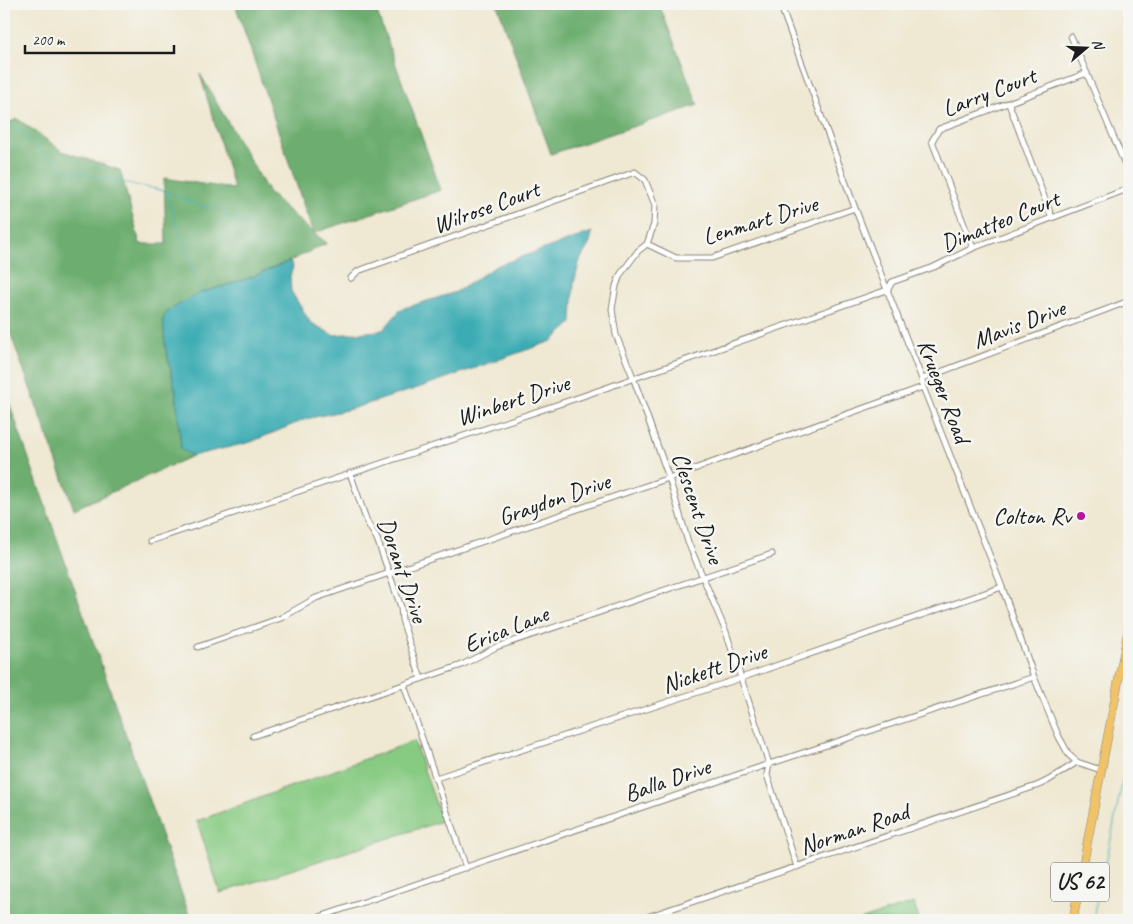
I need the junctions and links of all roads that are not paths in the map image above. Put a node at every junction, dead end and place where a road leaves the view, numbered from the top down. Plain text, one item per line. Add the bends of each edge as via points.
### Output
1 (780, 4) edge
2 (1071, 36) dead end
3 (1087, 73) junction
4 (1009, 104) junction
5 (635, 172) joint
6 (1129, 174) edge
7 (1129, 185) edge
8 (855, 208) junction
9 (1052, 218) junction
10 (647, 244) junction
11 (973, 248) junction
12 (351, 278) dead end
13 (887, 290) junction
14 (1129, 301) edge
15 (633, 377) junction
16 (922, 379) junction
17 (923, 387) junction
18 (350, 473) junction
19 (669, 478) junction
20 (150, 541) dead end
21 (772, 554) dead end
22 (389, 573) junction
23 (703, 577) junction
24 (1002, 588) junction
25 (1129, 626) edge
26 (198, 647) dead end
27 (1034, 676) junction
28 (741, 678) junction
29 (421, 679) junction
30 (404, 685) junction
31 (253, 736) dead end
32 (1076, 762) junction
33 (769, 764) junction
34 (1101, 770) junction
35 (436, 778) junction
36 (796, 867) junction
37 (466, 868) junction
38 (311, 920) edge
39 (638, 920) edge
40 (1073, 920) edge

1 - 8 street, Krueger Road
2 - 3 street
3 - 4 street, Larry Court
3 - 6 street
4 - 9 street
4 - 11 street, Larry Court via 938,129 932,141
5 - 10 street, Clescent Drive via 645,180 655,205 654,224
5 - 12 street, Wilrose Court via 358,272
7 - 9 street, Dimatteo Court via 1125,190
8 - 10 street, Lenmart Drive via 712,258 676,258
8 - 13 street, Krueger Road
9 - 11 street, Dimatteo Court
10 - 15 street, Clescent Drive via 620,275 612,309 616,335
11 - 13 street, Dimatteo Court via 892,282
13 - 15 street, Winbert Drive
13 - 16 street, Krueger Road
14 - 16 street, Mavis Drive
15 - 18 street, Winbert Drive
15 - 19 street, Clescent Drive
16 - 17 street, Krueger Road
17 - 19 street, Graydon Drive
17 - 24 street, Krueger Road
18 - 20 street, Winbert Drive
18 - 22 street, Dorant Drive
19 - 22 street, Graydon Drive
19 - 23 street, Clescent Drive via 688,542
21 - 23 street, Erica Lane
22 - 26 street, Graydon Drive via 316,598 281,618
22 - 29 street, Dorant Drive
23 - 28 street, Clescent Drive
23 - 29 street, Erica Lane via 496,647 462,666
24 - 27 street, Krueger Road
24 - 28 street, Nickett Drive
25 - 34 main road, US 62
27 - 32 street, Krueger Road via 1058,734
27 - 33 street, Balla Drive
28 - 33 street, Clescent Drive
28 - 35 street, Nickett Drive
29 - 30 street, Erica Lane
30 - 31 street, Erica Lane
30 - 35 street
32 - 34 street
32 - 36 street, Norman Road via 1039,785
33 - 36 street, Clescent Drive via 767,775
33 - 37 street, Balla Drive
34 - 40 main road, US 62
35 - 37 street
36 - 39 street, Norman Road
37 - 38 street, Balla Drive

